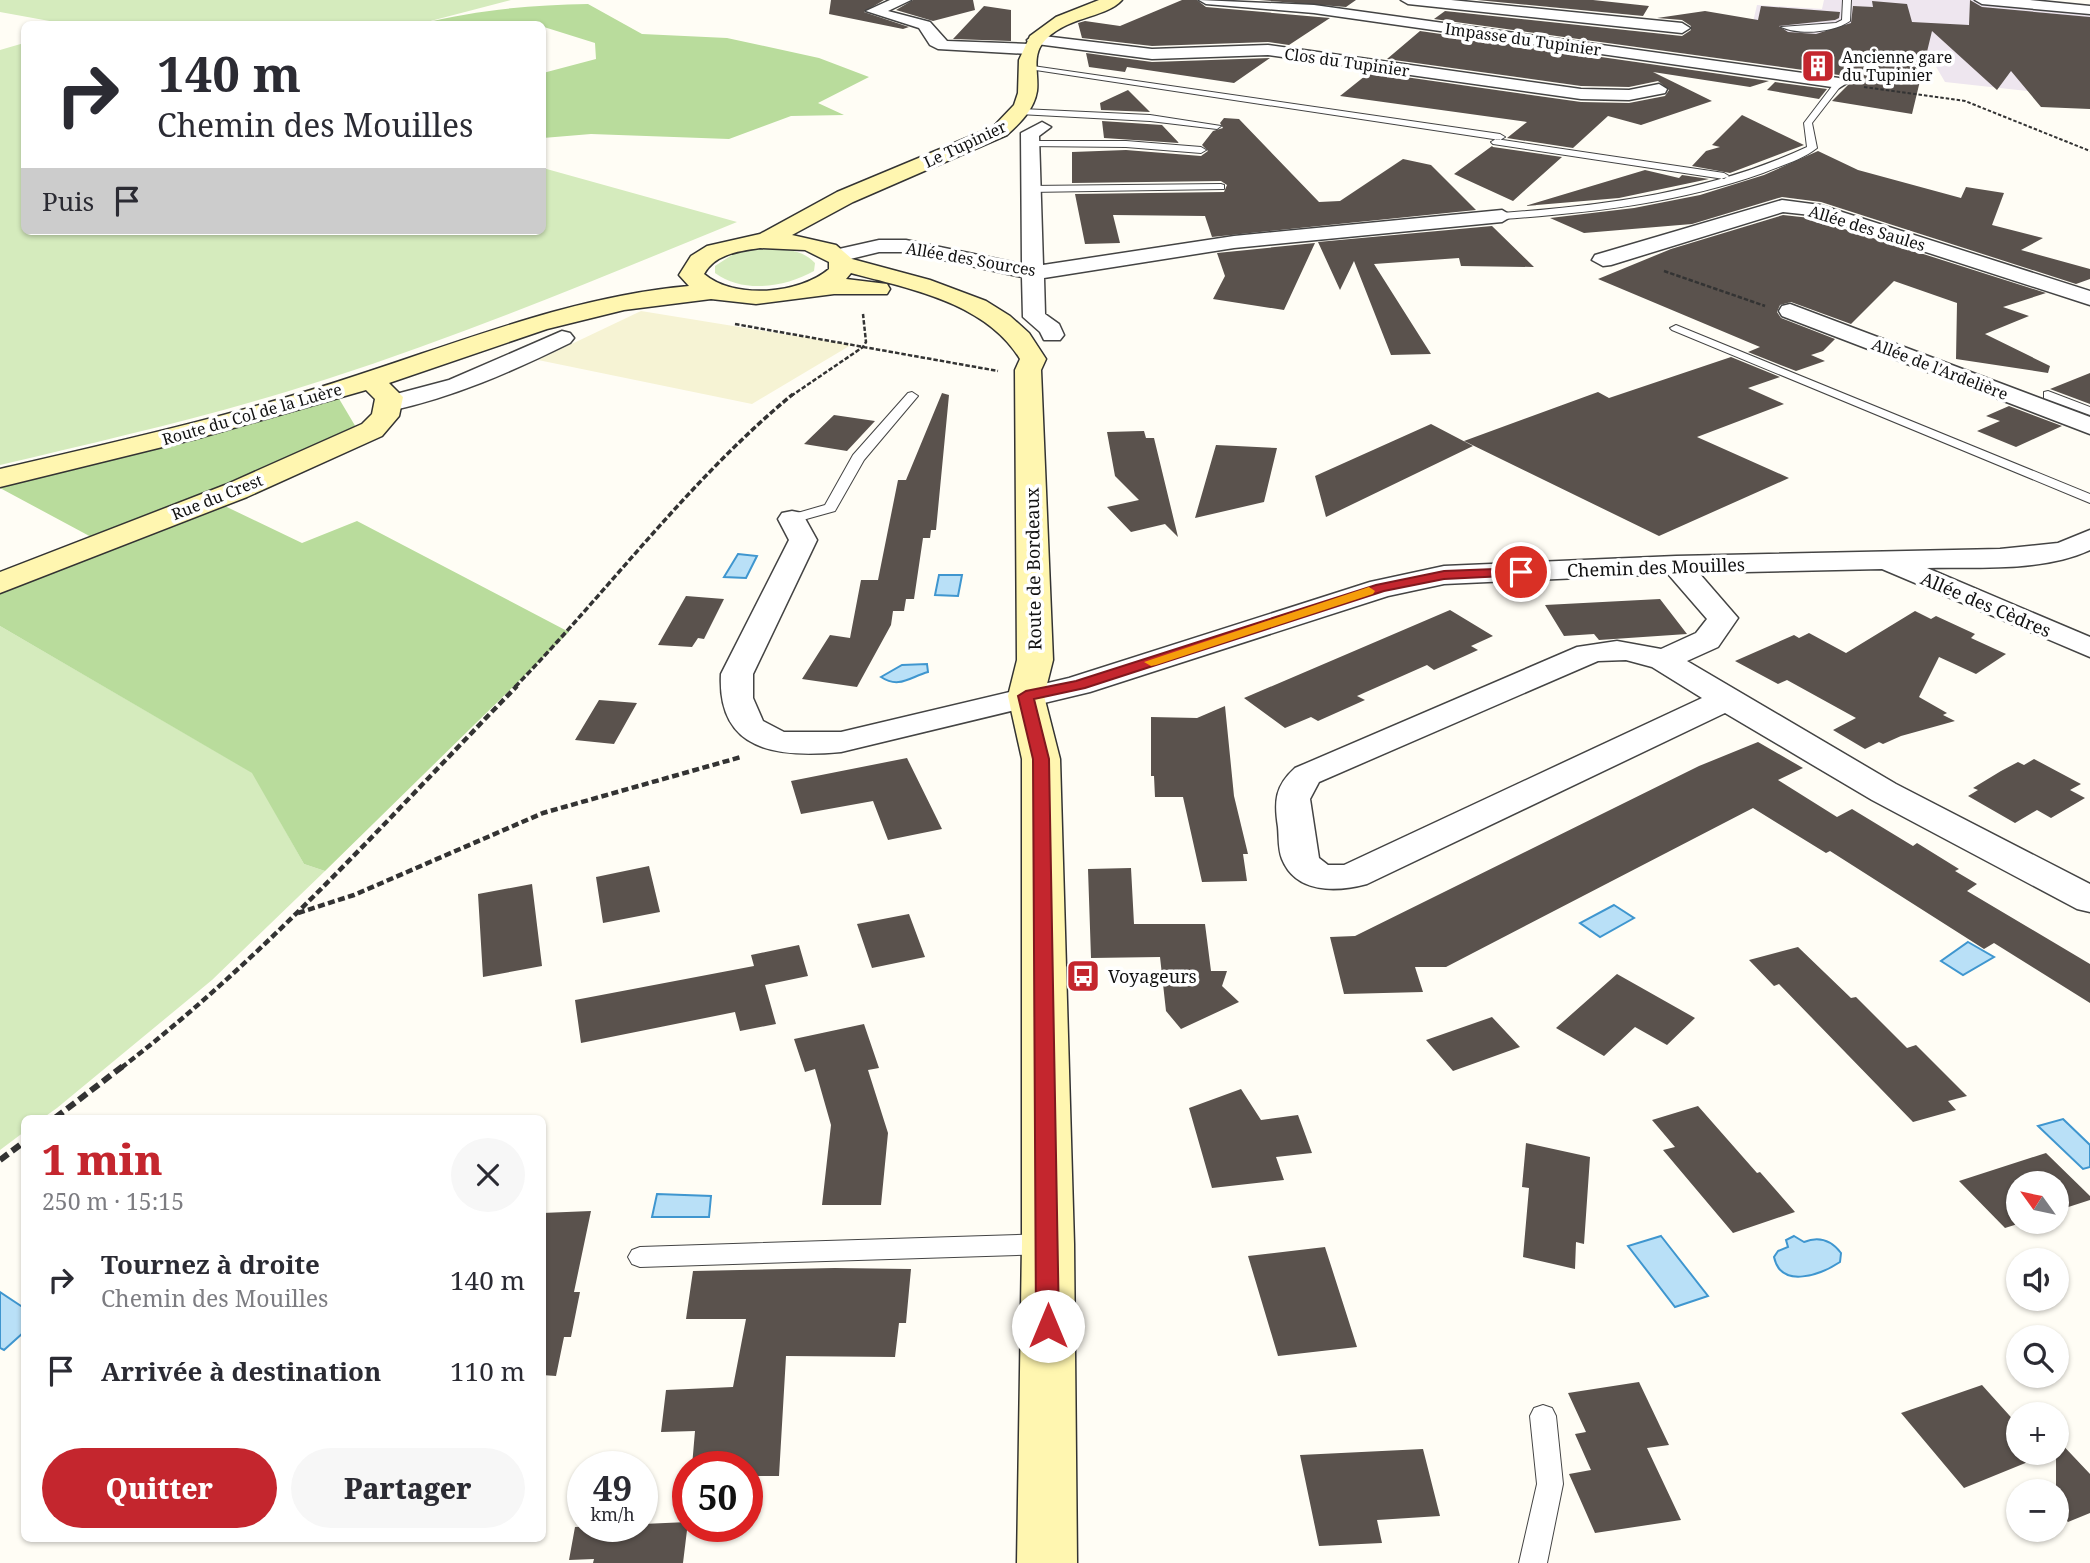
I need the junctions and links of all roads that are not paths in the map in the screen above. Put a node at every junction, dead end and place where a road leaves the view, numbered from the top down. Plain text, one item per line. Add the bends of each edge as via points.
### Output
1 (904, 0) edge
2 (1108, 0) edge
3 (1206, 0) edge
4 (1408, 0) edge
5 (1847, 0) edge
6 (1982, 0) edge
7 (2020, 2) edge
8 (1496, 9) junction
9 (2090, 10) edge
10 (1785, 27) dead end
11 (1682, 28) dead end
12 (1463, 31) junction
13 (1031, 55) junction
14 (1839, 83) joint
15 (1659, 89) dead end
16 (1022, 112) junction
17 (1217, 126) dead end
18 (1042, 127) dead end
19 (1029, 144) junction
20 (1201, 150) dead end
21 (1735, 177) junction
22 (1217, 191) dead end
23 (1030, 194) junction
24 (845, 197) junction
25 (1502, 216) joint
26 (764, 241) junction
27 (813, 244) junction
28 (1611, 258) road end
29 (840, 260) junction
30 (693, 265) junction
31 (1031, 272) junction
32 (814, 288) junction
33 (715, 292) junction
34 (2090, 298) edge
35 (1790, 311) road end
36 (1676, 328) dead end
37 (499, 335) junction
38 (562, 338) dead end
39 (1040, 352) junction
40 (370, 380) junction
41 (912, 396) dead end
42 (2048, 396) dead end
43 (390, 403) junction
44 (2090, 411) edge
45 (2090, 426) edge
46 (0, 478) edge
47 (2090, 499) edge
48 (792, 519) joint
49 (2090, 539) edge
50 (1882, 560) junction
51 (1676, 565) junction
52 (0, 583) edge
53 (2090, 648) edge
54 (1663, 660) junction
55 (1026, 696) junction
56 (1727, 699) junction
57 (2090, 900) edge
58 (1048, 1244) junction
59 (640, 1256) dead end
60 (1543, 1416) dead end
61 (1047, 1563) edge
62 (1533, 1563) edge

1 - 13 street via 873,11 925,25 944,46
2 - 13 main road via 1048,29
3 - 12 street, Impasse du Tupinier via 1314,9
4 - 8 street
5 - 10 lane via 1846,21 1840,25
6 - 7 street
7 - 9 street
8 - 11 street
8 - 12 street
12 - 14 street, Impasse du Tupinier
13 - 15 street, Clos du Tupinier via 1268,50 1581,94 1629,95
13 - 16 main road, Le Tupinier via 1027,103
13 - 21 lane via 1076,72
14 - 21 lane via 1808,123 1812,148
16 - 17 lane
16 - 24 main road, Le Tupinier via 1000,131
18 - 19 street, Le Tupinier via 1030,133
19 - 20 lane
19 - 23 street, Le Tupinier
21 - 25 lane via 1635,200
22 - 23 lane
23 - 31 street, Le Tupinier
24 - 26 main road, Le Tupinier
24 - 27 main road via 819,227
25 - 31 street, Allée des Sources via 1234,242 1063,271
26 - 27 main road
26 - 30 main road, Route du Col de la Luère via 719,249
27 - 29 main road
28 - 34 street, Allée des Saules via 1782,206 1813,209
29 - 31 street, Allée des Sources via 879,246 906,246
29 - 32 main road via 836,277
29 - 39 main road, Route de Bordeaux via 974,306 1002,322 1027,345 1032,359
30 - 33 main road via 691,275
30 - 37 main road, Route du Col de la Luère via 655,283 556,312
31 - 39 street, Le Tupinier via 1034,317 1051,329
32 - 33 main road, Route du Col de la Luère via 763,297
32 - 39 main road via 863,287 913,295 963,314 1006,342
33 - 37 main road, Route du Col de la Luère via 613,303
35 - 45 street, Allée de l'Ardelière
36 - 47 lane
37 - 40 main road, Route du Col de la Luère
38 - 43 street via 470,382
39 - 55 main road, Route de Bordeaux via 1035,660
40 - 43 main road
40 - 46 main road, Route du Col de la Luère via 189,433
41 - 48 lane via 858,458 830,508
42 - 44 lane
43 - 52 main road, Rue du Crest via 386,418 354,440
48 - 55 street, Chemin des Mouilles via 803,540 737,674 734,698 742,720 761,738 811,746 841,742
49 - 50 street, Chemin des Mouilles via 2064,551
50 - 51 street, Chemin des Mouilles
50 - 53 street, Allée des Cèdres
51 - 54 street via 1723,618 1707,640
51 - 55 street, Chemin des Mouilles via 1444,575 1381,587 1079,685
54 - 56 street
54 - 56 street via 1606,648 1307,775 1295,785 1290,798 1301,861 1316,874 1336,880 1354,875
55 - 58 main road, Route de Bordeaux via 1041,759
56 - 57 street via 1884,792
58 - 59 lane
58 - 61 main road, Route de Bordeaux
60 - 62 lane via 1550,1484

